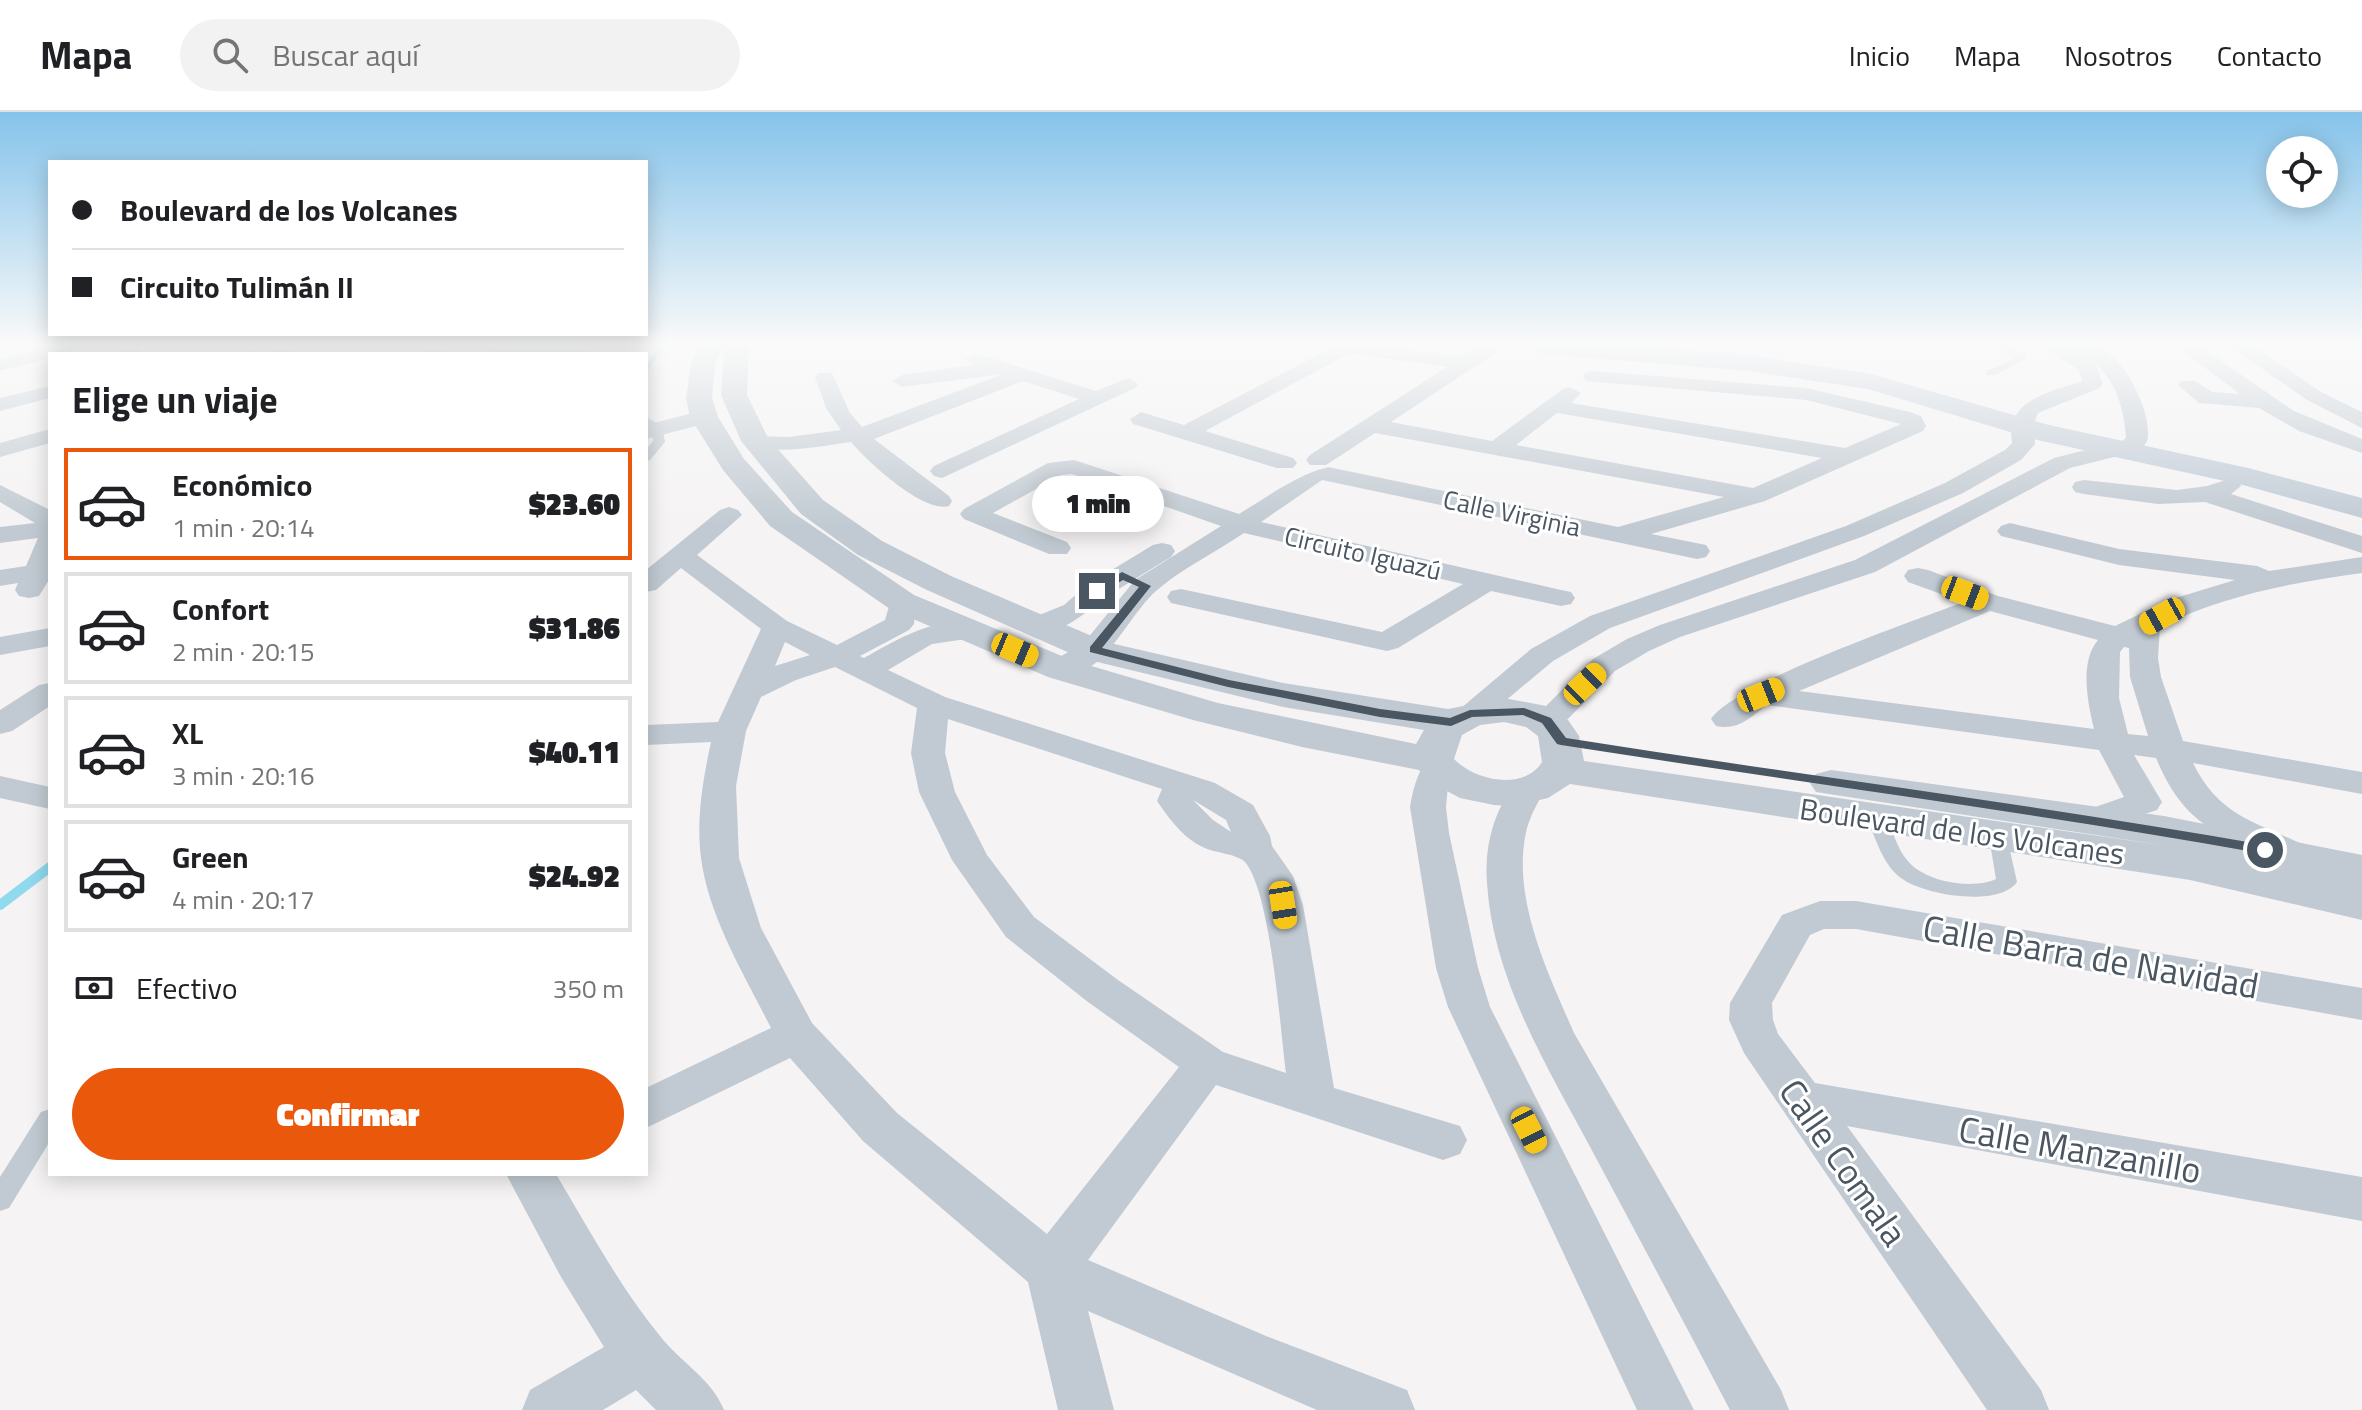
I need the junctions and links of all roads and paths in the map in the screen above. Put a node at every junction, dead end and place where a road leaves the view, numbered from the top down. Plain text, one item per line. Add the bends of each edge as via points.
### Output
1 (1553, 406) edge
2 (739, 407) edge
3 (837, 407) edge
4 (944, 407) edge
5 (1079, 407) edge
6 (1235, 407) edge
7 (1399, 407) edge
8 (1556, 407) edge
9 (1861, 407) edge
10 (1957, 407) edge
11 (2036, 407) edge
12 (2049, 407) edge
13 (2123, 407) edge
14 (2276, 407) edge
15 (2334, 407) edge
16 (702, 408) joint
17 (1141, 419) dead end
18 (2362, 421) edge
19 (649, 424) edge
20 (1370, 425) junction
21 (2020, 426) junction
22 (1187, 432) junction
23 (854, 436) junction
24 (48, 437) edge
25 (2128, 440) junction
26 (2362, 446) edge
27 (1497, 448) junction
28 (0, 450) edge
29 (648, 455) edge
30 (787, 456) junction
31 (1850, 456) junction
32 (1284, 468) junction
33 (942, 471) dead end
34 (1319, 471) junction
35 (2234, 483) dead end
36 (2084, 487) dead end
37 (0, 492) edge
38 (2207, 494) junction
39 (2362, 495) edge
40 (1756, 496) junction
41 (940, 501) dead end
42 (2362, 508) edge
43 (729, 515) dead end
44 (1227, 520) junction
45 (48, 524) edge
46 (48, 527) edge
47 (2010, 531) dead end
48 (0, 535) edge
49 (1618, 535) junction
50 (2362, 545) edge
51 (1058, 548) dead end
52 (48, 550) edge
53 (1697, 551) dead end
54 (679, 554) junction
55 (2362, 565) edge
56 (2184, 567) junction
57 (1918, 576) dead end
58 (2283, 576) junction
59 (0, 578) edge
60 (42, 580) edge
61 (1134, 581) junction
62 (1488, 581) junction
63 (648, 582) edge
64 (2223, 591) junction
65 (0, 594) edge
66 (1181, 597) dead end
67 (1561, 598) dead end
68 (1988, 602) junction
69 (1052, 620) junction
70 (909, 621) junction
71 (777, 627) junction
72 (2136, 635) junction
73 (48, 637) edge
74 (1103, 640) junction
75 (0, 646) edge
76 (838, 656) junction
77 (867, 669) junction
78 (1061, 669) junction
79 (48, 693) edge
80 (1761, 695) junction
81 (1218, 698) junction
82 (934, 704) junction
83 (739, 711) junction
84 (1461, 718) junction
85 (1313, 719) junction
86 (1727, 719) dead end
87 (0, 724) edge
88 (648, 734) edge
89 (2113, 742) junction
90 (2170, 749) junction
91 (1549, 755) junction
92 (1436, 764) junction
93 (2362, 783) edge
94 (0, 787) edge
95 (1802, 794) junction
96 (48, 798) edge
97 (2144, 802) junction
98 (2205, 811) junction
99 (2097, 819) junction
100 (2293, 855) junction
101 (2362, 871) edge
102 (2362, 903) edge
103 (1820, 915) joint
104 (2362, 1004) edge
105 (796, 1035) junction
106 (1207, 1064) junction
107 (1798, 1099) junction
108 (1313, 1101) junction
109 (648, 1108) edge
110 (48, 1122) edge
111 (1443, 1140) dead end
112 (531, 1176) edge
113 (2362, 1199) edge
114 (0, 1200) edge
115 (1051, 1269) junction
116 (641, 1356) junction
117 (550, 1410) edge
118 (696, 1410) edge
119 (1086, 1410) edge
120 (1387, 1410) edge
121 (1666, 1410) edge
122 (1761, 1410) edge
123 (2021, 1410) edge

1 - 27 street
2 - 30 street via 755,441
3 - 23 street
4 - 23 street via 890,429
5 - 33 street
6 - 22 street
7 - 20 street
8 - 31 street
9 - 31 street via 1902,417 1915,426
10 - 21 main road
11 - 21 street
12 - 25 main road
13 - 25 street
14 - 26 street via 2313,429
15 - 18 street
16 - 19 street
16 - 70 street via 733,464 781,519
17 - 22 street
19 - 29 lane via 659,442
20 - 27 street
20 - 34 street
21 - 25 main road
21 - 84 street via 2020,450 1954,488 1855,531 1600,622 1542,655
22 - 32 street
23 - 30 street
23 - 41 street via 888,467
24 - 28 street
25 - 39 main road
25 - 42 main road
25 - 91 street via 2062,463 1865,566 1638,645 1604,665
27 - 40 street
30 - 69 street via 812,507 870,548
31 - 40 street
32 - 34 street via 1303,458
32 - 44 street
34 - 44 street
34 - 49 street, Calle Virginia
35 - 38 street
36 - 38 street via 2136,494
37 - 45 street via 38,512
38 - 50 street
40 - 49 street
43 - 54 street
44 - 51 street, Circuito Iguazú via 1065,466 973,514
44 - 61 street
44 - 62 street, Circuito Iguazú
46 - 48 street
47 - 56 street
49 - 53 street, Calle Virginia
52 - 60 street
54 - 63 street
54 - 71 street
55 - 58 street
56 - 58 street
56 - 64 street
57 - 68 street
58 - 64 street
59 - 60 street
60 - 65 street
61 - 69 street
61 - 74 street
62 - 66 street, Circuito Iguazú via 1387,642
62 - 67 street, Circuito Iguazú
64 - 72 street via 2179,606
68 - 72 street
68 - 80 street
69 - 74 street
70 - 76 street
70 - 77 street
70 - 78 street via 970,631
71 - 76 street
71 - 83 street
72 - 89 street via 2105,650 2103,698
72 - 90 street via 2152,707
73 - 75 street
74 - 78 street
74 - 81 street
76 - 77 street
76 - 83 street via 785,673
77 - 82 street
78 - 81 street
79 - 87 street
80 - 86 street
80 - 89 street
81 - 85 street
82 - 106 street via 928,753 937,792 971,860 1020,927
82 - 108 street via 1181,786 1175,801 1207,835 1228,846 1254,848 1274,876 1283,905
83 - 88 street
83 - 105 street via 719,786 720,858 741,928
84 - 85 street
84 - 91 street via 1524,711
84 - 92 street via 1435,742
85 - 92 street
89 - 90 street
89 - 97 street
90 - 93 street
90 - 98 street
91 - 92 street via 1508,793 1477,790 1448,778
91 - 95 street, Boulevard de los Volcanes
91 - 122 street via 1508,831 1504,860 1526,971 1554,1037
92 - 121 street via 1428,807 1431,833 1469,1007
94 - 96 street
95 - 99 street, Boulevard de los Volcanes
95 - 102 street, Boulevard de los Volcanes via 1877,819 2190,865
97 - 98 street
97 - 99 street
98 - 100 street
99 - 100 street, Boulevard de los Volcanes
100 - 101 street, Boulevard de los Volcanes
103 - 104 street, Calle Barra de Navidad via 1856,915
103 - 107 street, Calle Comala via 1796,925 1751,1003 1759,1041
105 - 109 street
105 - 115 street via 880,1127
106 - 108 street
106 - 115 street
107 - 113 street, Calle Manzanillo
107 - 123 street, Calle Comala
108 - 111 street
110 - 114 lane
112 - 116 street
115 - 119 street
115 - 120 street
116 - 117 street
116 - 118 street

